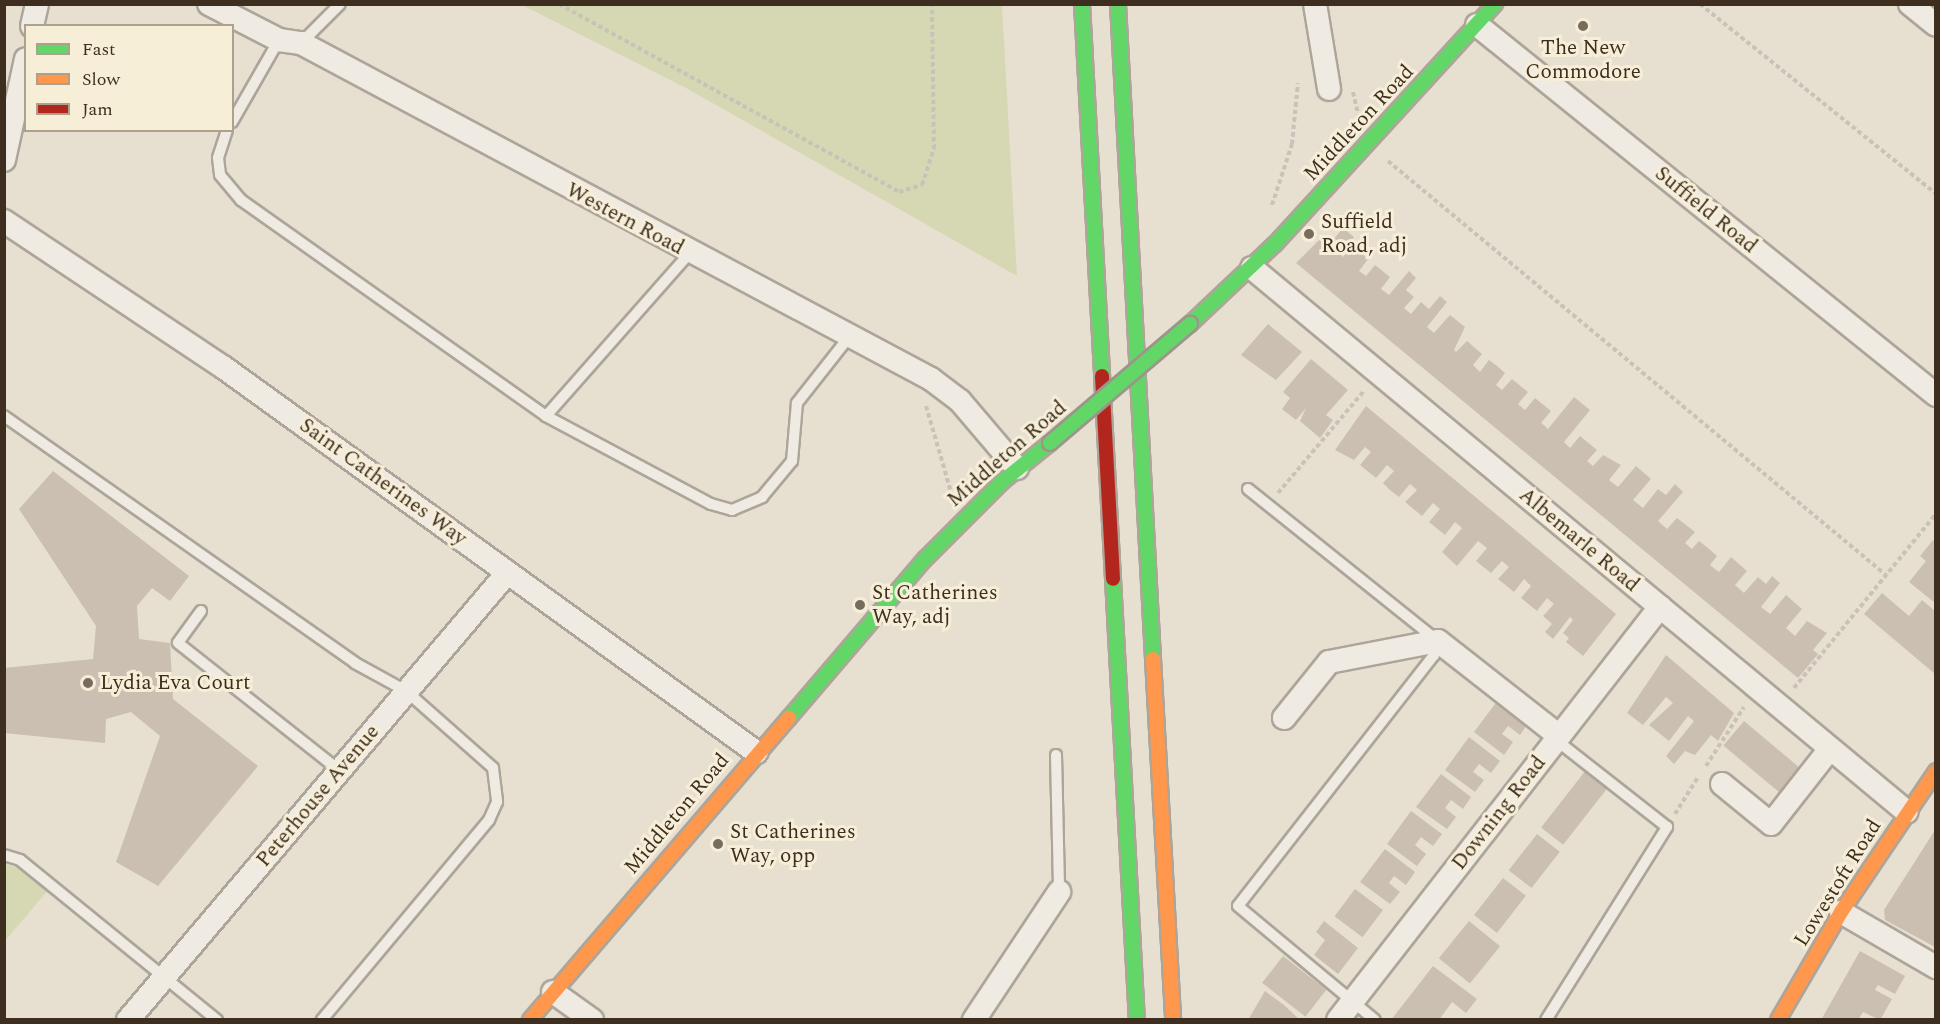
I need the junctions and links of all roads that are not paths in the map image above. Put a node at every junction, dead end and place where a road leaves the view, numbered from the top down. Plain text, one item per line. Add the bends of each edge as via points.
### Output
1 (37, 4) edge
2 (209, 4) edge
3 (340, 4) edge
4 (1083, 4) edge
5 (1118, 4) edge
6 (1315, 4) edge
7 (1495, 4) edge
8 (1910, 4) edge
9 (32, 24) edge
10 (1477, 25) junction
11 (1935, 25) edge
12 (290, 41) junction
13 (24, 67) edge
14 (1329, 89) dead end
15 (234, 119) edge
16 (226, 132) edge
17 (4, 160) edge
18 (4, 221) edge
19 (689, 254) junction
20 (1252, 268) junction
21 (849, 337) junction
22 (1935, 395) edge
23 (4, 416) edge
24 (546, 416) junction
25 (1017, 468) junction
26 (1248, 489) dead end
27 (508, 572) junction
28 (1659, 607) junction
29 (201, 610) dead end
30 (1438, 641) junction
31 (406, 691) junction
32 (1284, 718) dead end
33 (1557, 739) junction
34 (1829, 750) junction
35 (756, 752) junction
36 (1056, 755) dead end
37 (340, 771) junction
38 (1935, 771) edge
39 (1722, 784) dead end
40 (1907, 812) junction
41 (4, 855) edge
42 (1059, 892) joint
43 (1841, 912) junction
44 (1935, 967) edge
45 (164, 978) junction
46 (554, 992) junction
47 (1352, 1001) junction
48 (128, 1020) edge
49 (217, 1020) edge
50 (322, 1020) edge
51 (530, 1020) edge
52 (592, 1020) edge
53 (974, 1020) edge
54 (1137, 1020) edge
55 (1173, 1020) edge
56 (1338, 1020) edge
57 (1375, 1020) edge
58 (1545, 1020) edge
59 (1779, 1020) edge

1 - 9 street
2 - 12 street, Western Road
3 - 12 lane
4 - 54 main road
5 - 55 main road
6 - 14 street
7 - 10 main road, Middleton Road
8 - 11 street
10 - 20 main road, Middleton Road
10 - 22 street, Suffield Road
12 - 15 lane
12 - 19 street, Western Road
13 - 17 street
16 - 24 lane via 218,158 220,175 242,200
18 - 27 street, Saint Catherines Way via 224,368
19 - 21 street, Western Road
19 - 24 lane
20 - 25 main road, Middleton Road, bridge
20 - 28 street, Albemarle Road
21 - 24 lane via 797,403 792,461 762,497 732,510 711,504
21 - 25 street, Western Road via 931,380 960,401
23 - 31 lane via 355,663
25 - 35 main road, Middleton Road via 925,559
26 - 30 lane
27 - 31 street, Peterhouse Avenue
27 - 35 street, Saint Catherines Way
28 - 33 street, Downing Road
28 - 34 street, Albemarle Road
29 - 37 lane via 177,643
30 - 32 street via 1329,662
30 - 33 street
30 - 47 lane via 1434,655 1238,906
31 - 37 street, Peterhouse Avenue
31 - 50 lane via 485,756 497,784 497,802 489,820
33 - 47 street, Downing Road
33 - 58 lane via 1667,827
34 - 39 street via 1771,824
34 - 40 street, Albemarle Road
35 - 46 main road, Middleton Road
36 - 42 lane
37 - 45 street, Peterhouse Avenue
38 - 40 main road, Lowestoft Road
40 - 43 main road, Lowestoft Road
41 - 45 lane via 20,860
42 - 53 street
43 - 44 street
43 - 59 main road, Lowestoft Road
45 - 48 street, Peterhouse Avenue
45 - 49 lane
46 - 51 main road, Middleton Road
46 - 52 street
47 - 56 street, Downing Road
47 - 57 lane

